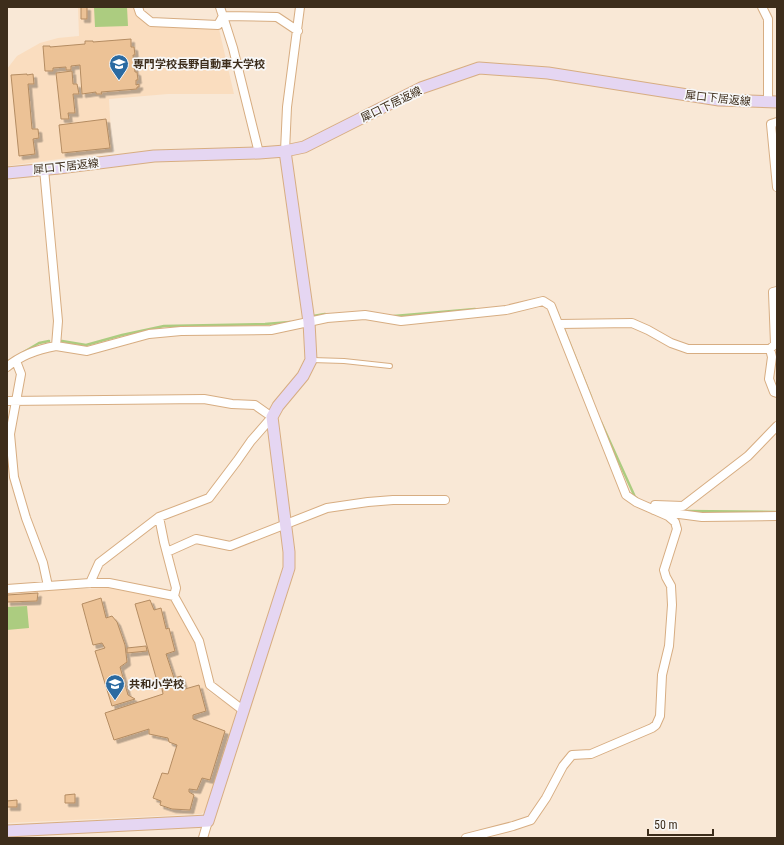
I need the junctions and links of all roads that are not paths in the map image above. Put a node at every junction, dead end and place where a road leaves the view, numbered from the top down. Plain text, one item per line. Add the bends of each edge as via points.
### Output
1 (138, 7) edge
2 (220, 7) edge
3 (300, 7) edge
4 (762, 7) edge
5 (223, 16) junction
6 (298, 31) junction
7 (772, 102) edge
8 (777, 122) edge
9 (285, 151) junction
10 (259, 153) junction
11 (44, 169) junction
12 (7, 173) edge
13 (777, 187) edge
14 (777, 291) edge
15 (309, 322) junction
16 (562, 324) junction
17 (56, 346) junction
18 (770, 349) junction
19 (16, 360) junction
20 (311, 360) junction
21 (390, 366) dead end
22 (7, 367) edge
23 (777, 393) edge
24 (11, 401) edge
25 (272, 417) junction
26 (777, 426) edge
27 (445, 500) dead end
28 (654, 510) junction
29 (777, 516) edge
30 (159, 517) junction
31 (284, 524) junction
32 (167, 552) junction
33 (90, 583) junction
34 (48, 586) junction
35 (7, 589) edge
36 (174, 596) junction
37 (244, 711) junction
38 (208, 821) junction
39 (7, 831) edge
40 (203, 838) edge
41 (466, 838) edge

1 - 5 street via 140,13 151,22 218,25
2 - 5 street
3 - 6 street
4 - 7 street via 768,19
5 - 6 street via 277,17
5 - 10 street
6 - 9 street via 287,107
7 - 9 street, 犀口下居返線 via 719,100 548,73 479,68 421,88 304,147
8 - 13 street via 771,124
9 - 10 street, 犀口下居返線
9 - 15 street
10 - 11 street, 犀口下居返線 via 154,156
11 - 12 street, 犀口下居返線
11 - 17 street via 58,321
14 - 18 street via 774,292 775,344
15 - 16 street via 365,315 401,321 506,310 543,301 551,306
15 - 17 street via 271,330 149,334 87,351
15 - 20 street
16 - 18 street via 632,323 688,349
16 - 28 street via 626,495
17 - 19 street via 44,348
18 - 23 street via 772,357 769,378 774,392
19 - 22 street
19 - 24 street via 21,374
20 - 21 lane
20 - 25 street via 303,376
24 - 25 street via 204,399 255,406
24 - 34 street via 10,434 14,477 43,563
25 - 30 street via 209,498
25 - 31 street
26 - 28 street via 748,456 683,506 655,504
27 - 31 street via 394,500 327,508
28 - 29 street via 702,517
28 - 41 street via 668,516 675,522 677,529 664,570 671,586 672,605 669,646 662,675 659,721 652,728 591,754 572,755 531,820
30 - 32 street
30 - 33 street via 99,563
31 - 32 street via 230,546 196,539
31 - 37 street via 289,568
32 - 36 street via 176,588
33 - 34 street
33 - 36 street via 109,583
34 - 35 street
36 - 37 street via 199,641 210,685
37 - 38 street
38 - 39 street
38 - 40 street

